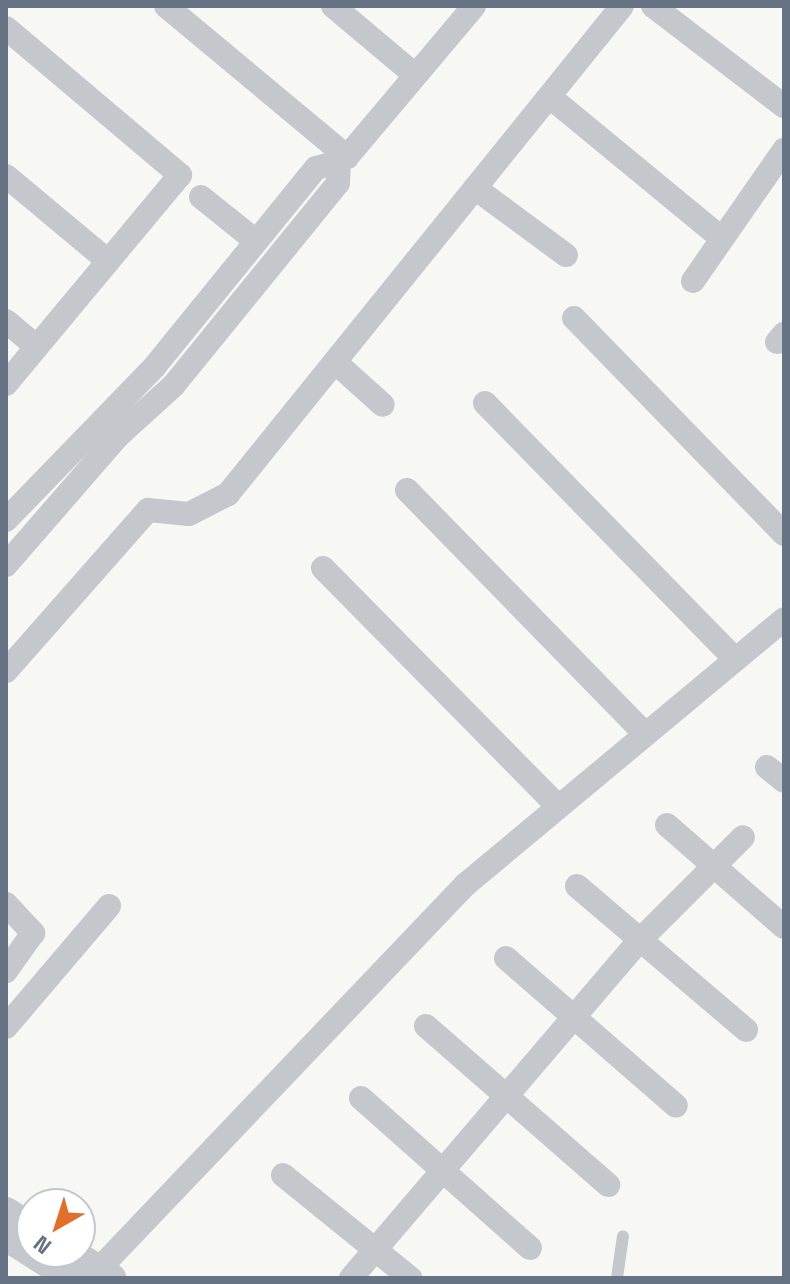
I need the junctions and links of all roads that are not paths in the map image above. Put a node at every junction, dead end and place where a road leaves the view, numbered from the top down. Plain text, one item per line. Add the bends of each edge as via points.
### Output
1 (166, 6) edge
2 (333, 6) edge
3 (474, 6) edge
4 (622, 6) edge
5 (653, 6) edge
6 (6, 28) edge
7 (415, 75) junction
8 (550, 97) junction
9 (784, 106) edge
10 (784, 150) edge
11 (343, 160) junction
12 (6, 176) edge
13 (475, 188) junction
14 (201, 197) dead end
15 (722, 239) junction
16 (256, 241) junction
17 (566, 255) dead end
18 (108, 261) junction
19 (693, 281) dead end
20 (574, 318) dead end
21 (6, 321) edge
22 (37, 347) junction
23 (335, 362) junction
24 (6, 384) edge
25 (485, 403) dead end
26 (383, 405) dead end
27 (48, 473) junction
28 (407, 490) dead end
29 (71, 492) junction
30 (10, 516) edge
31 (36, 531) junction
32 (784, 534) edge
33 (6, 565) edge
34 (323, 568) dead end
35 (784, 619) edge
36 (735, 659) junction
37 (6, 671) edge
38 (643, 732) junction
39 (555, 803) junction
40 (667, 825) dead end
41 (743, 837) dead end
42 (712, 867) junction
43 (577, 886) dead end
44 (6, 904) edge
45 (109, 906) dead end
46 (784, 927) edge
47 (641, 939) junction
48 (506, 958) dead end
49 (6, 971) edge
50 (575, 1016) junction
51 (426, 1026) dead end
52 (6, 1027) edge
53 (746, 1030) dead end
54 (507, 1095) junction
55 (361, 1098) dead end
56 (676, 1106) dead end
57 (440, 1172) junction
58 (283, 1175) dead end
59 (608, 1185) dead end
60 (6, 1236) edge
61 (623, 1236) dead end
62 (530, 1248) dead end
63 (374, 1250) junction
64 (94, 1275) edge
65 (351, 1278) edge
66 (410, 1278) edge
67 (617, 1278) edge

1 - 11 street
2 - 7 street
3 - 7 street
4 - 8 street
5 - 9 street
6 - 18 street via 180,175
7 - 11 street
8 - 13 street
8 - 15 street
10 - 15 street
11 - 16 street via 316,168
11 - 29 street via 338,183 251,290
12 - 18 street
13 - 17 street
13 - 23 street
14 - 16 street
15 - 19 street
16 - 27 street via 155,366
18 - 22 street
20 - 32 street
21 - 22 street
22 - 24 street
23 - 26 street
23 - 37 street via 228,494 189,514 148,510
25 - 36 street
27 - 29 street
27 - 30 street
28 - 38 street
29 - 31 street
30 - 31 street
31 - 33 street
34 - 39 street
35 - 36 street
36 - 38 street
38 - 39 street
39 - 64 street via 283,1070
40 - 42 street
41 - 42 street
42 - 46 street
42 - 47 street
43 - 47 street
44 - 49 street via 33,933
45 - 52 street
47 - 50 street
47 - 53 street
48 - 50 street
50 - 54 street
50 - 56 street
51 - 54 street
54 - 57 street
54 - 59 street
55 - 57 street
57 - 62 street
57 - 63 street
58 - 63 street
60 - 64 street
61 - 67 lane
63 - 65 street
63 - 66 street

